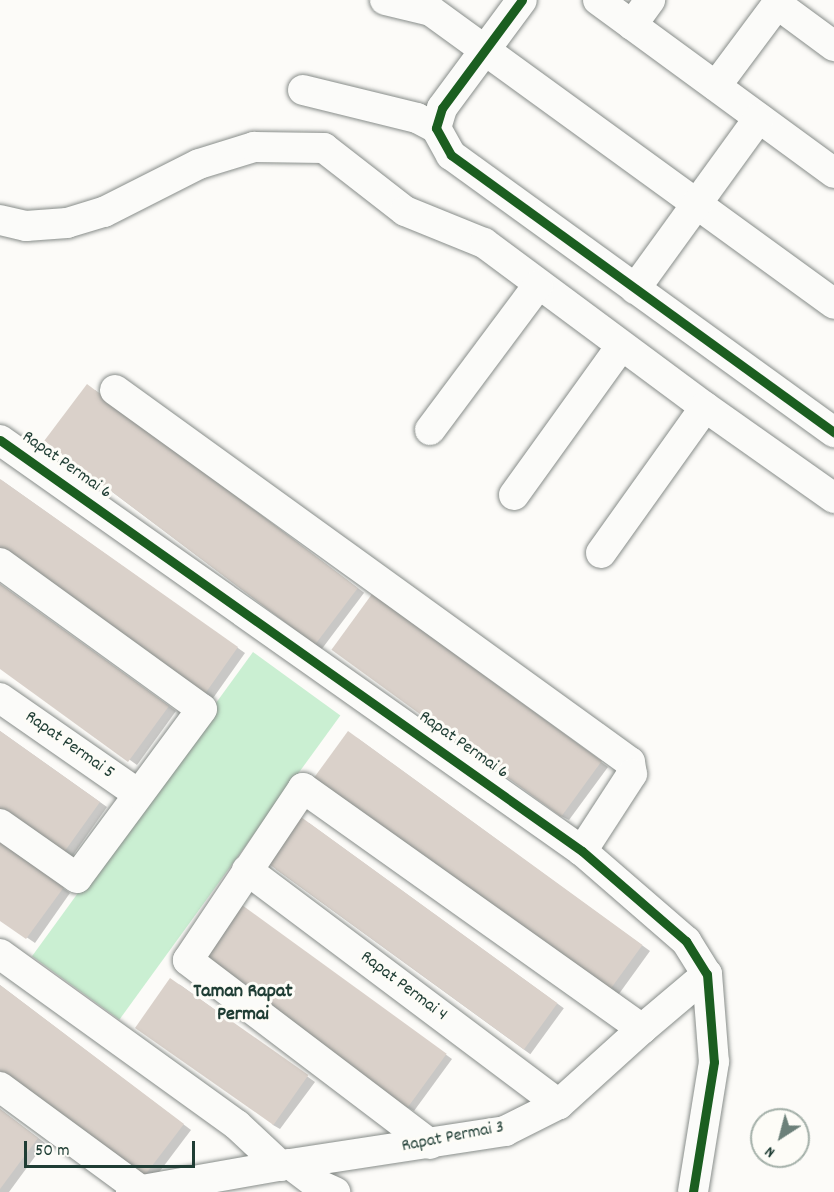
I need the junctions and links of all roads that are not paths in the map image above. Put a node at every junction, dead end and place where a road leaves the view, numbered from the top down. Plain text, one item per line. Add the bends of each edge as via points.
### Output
1 (385, 0) edge
2 (522, 0) edge
3 (598, 0) edge
4 (650, 0) edge
5 (778, 2) edge
6 (632, 25) junction
7 (834, 46) edge
8 (485, 50) junction
9 (716, 86) junction
10 (303, 90) dead end
11 (759, 118) junction
12 (436, 128) junction
13 (834, 173) edge
14 (696, 204) junction
15 (0, 220) edge
16 (538, 285) junction
17 (635, 289) junction
18 (834, 304) edge
19 (621, 346) junction
20 (115, 390) dead end
21 (705, 407) junction
22 (429, 430) dead end
23 (834, 432) edge
24 (0, 440) edge
25 (514, 495) dead end
26 (834, 498) edge
27 (601, 553) dead end
28 (0, 563) edge
29 (0, 698) edge
30 (138, 794) junction
31 (0, 824) edge
32 (582, 851) junction
33 (247, 870) junction
34 (0, 954) edge
35 (707, 974) junction
36 (642, 1029) junction
37 (0, 1087) edge
38 (559, 1104) junction
39 (430, 1144) junction
40 (285, 1165) junction
41 (135, 1191) edge
42 (334, 1192) edge
43 (693, 1192) edge

1 - 8 street via 432,11
2 - 8 street
3 - 6 street
4 - 6 street
5 - 7 street
5 - 9 street
6 - 9 street
8 - 12 street via 442,108
8 - 14 street
9 - 11 street
10 - 12 street via 417,118
11 - 13 street
11 - 14 street
12 - 17 street via 451,155
14 - 17 street
14 - 18 street
15 - 16 street via 26,226 67,223 104,212 199,164 254,147 324,148 405,211 484,243
16 - 19 street
16 - 22 street
17 - 23 street
19 - 21 street
19 - 25 street
20 - 32 street via 630,762 632,774
21 - 26 street
21 - 27 street
24 - 32 street, Rapat Permai 6
28 - 30 street via 202,709
29 - 30 street, Rapat Permai 5
30 - 31 street via 77,878
32 - 35 street, Rapat Permai 6 via 686,941
33 - 36 street via 303,788
33 - 38 street, Rapat Permai 4
33 - 39 street via 188,960
34 - 40 street via 237,1125
35 - 36 street, Rapat Permai 3
35 - 43 street, Rapat Permai 6 via 714,1062
36 - 38 street, Rapat Permai 3
37 - 41 street
38 - 39 street, Rapat Permai 3 via 505,1131
39 - 40 street, Rapat Permai 3
40 - 41 street, Rapat Permai 3
40 - 42 street

